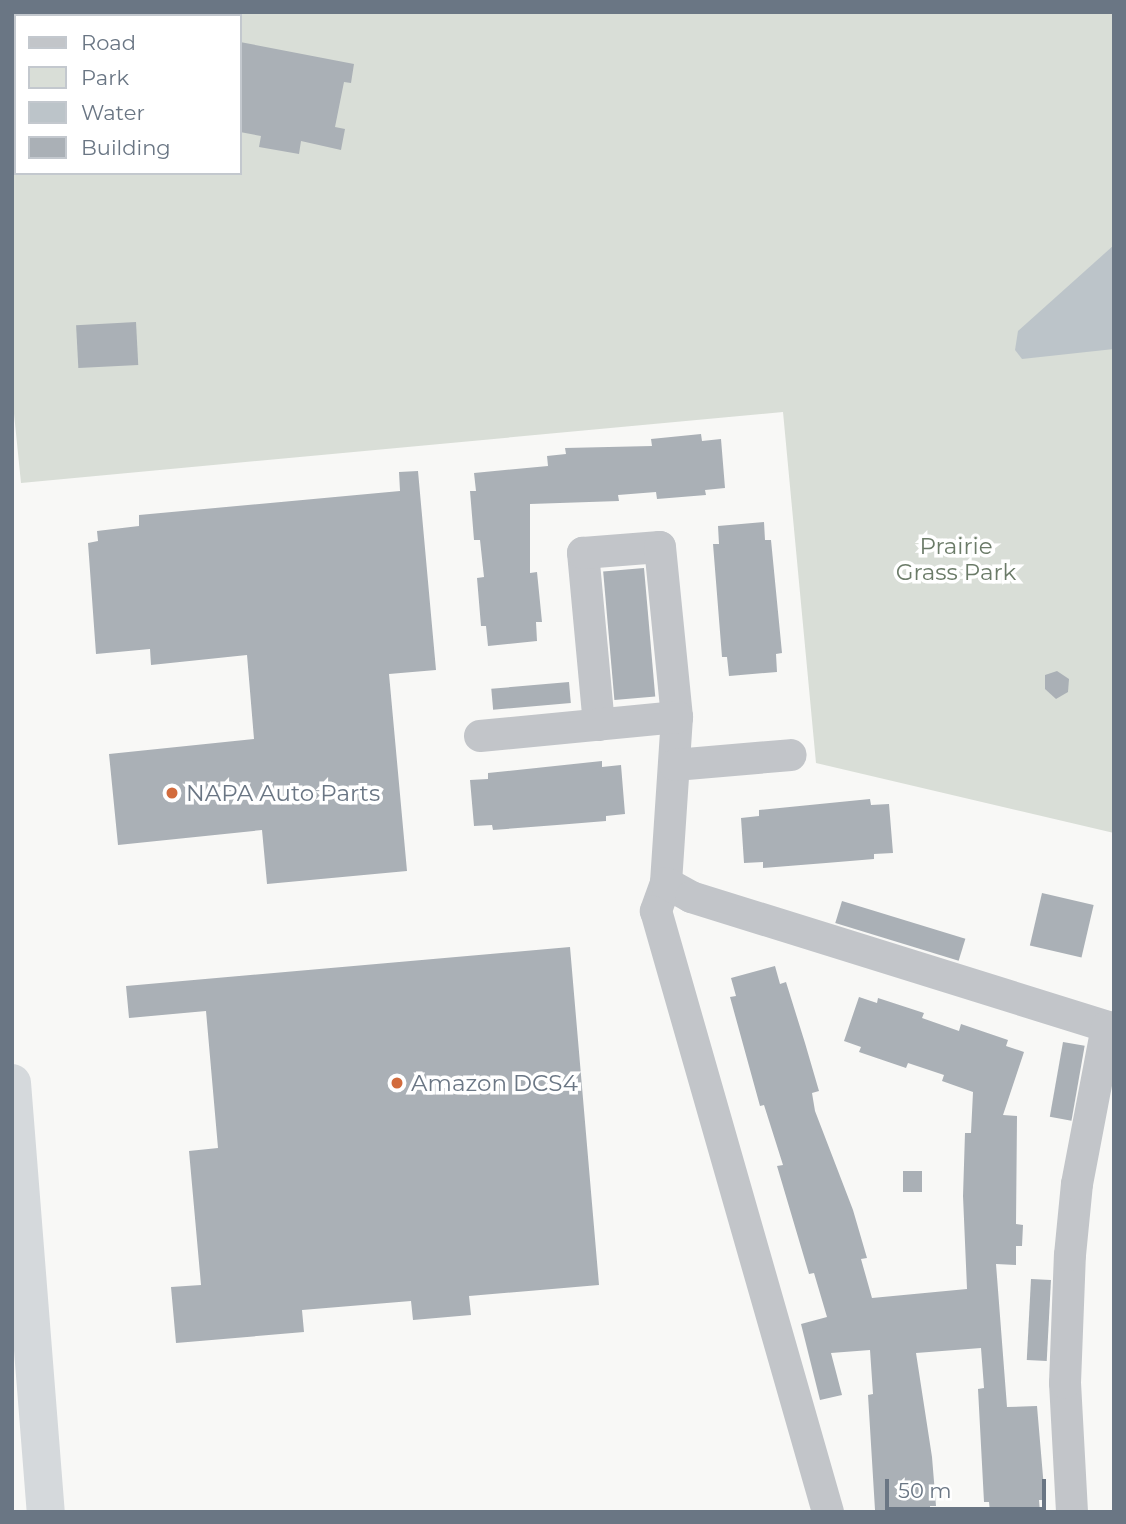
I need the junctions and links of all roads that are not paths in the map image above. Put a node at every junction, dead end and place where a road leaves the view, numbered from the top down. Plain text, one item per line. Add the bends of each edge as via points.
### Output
1 (677, 716) junction
2 (599, 725) junction
3 (480, 736) dead end
4 (790, 755) dead end
5 (675, 765) junction
6 (666, 883) junction
7 (1110, 1028) edge
8 (12, 1083) edge
9 (46, 1512) edge
10 (828, 1512) edge
11 (1072, 1512) edge

1 - 2 street
1 - 2 street via 660,547 583,553
1 - 5 street
2 - 3 street
4 - 5 street
5 - 6 street
6 - 7 street via 691,897
6 - 10 street via 656,911
7 - 11 street via 1077,1184 1070,1255 1065,1383
8 - 9 highway

